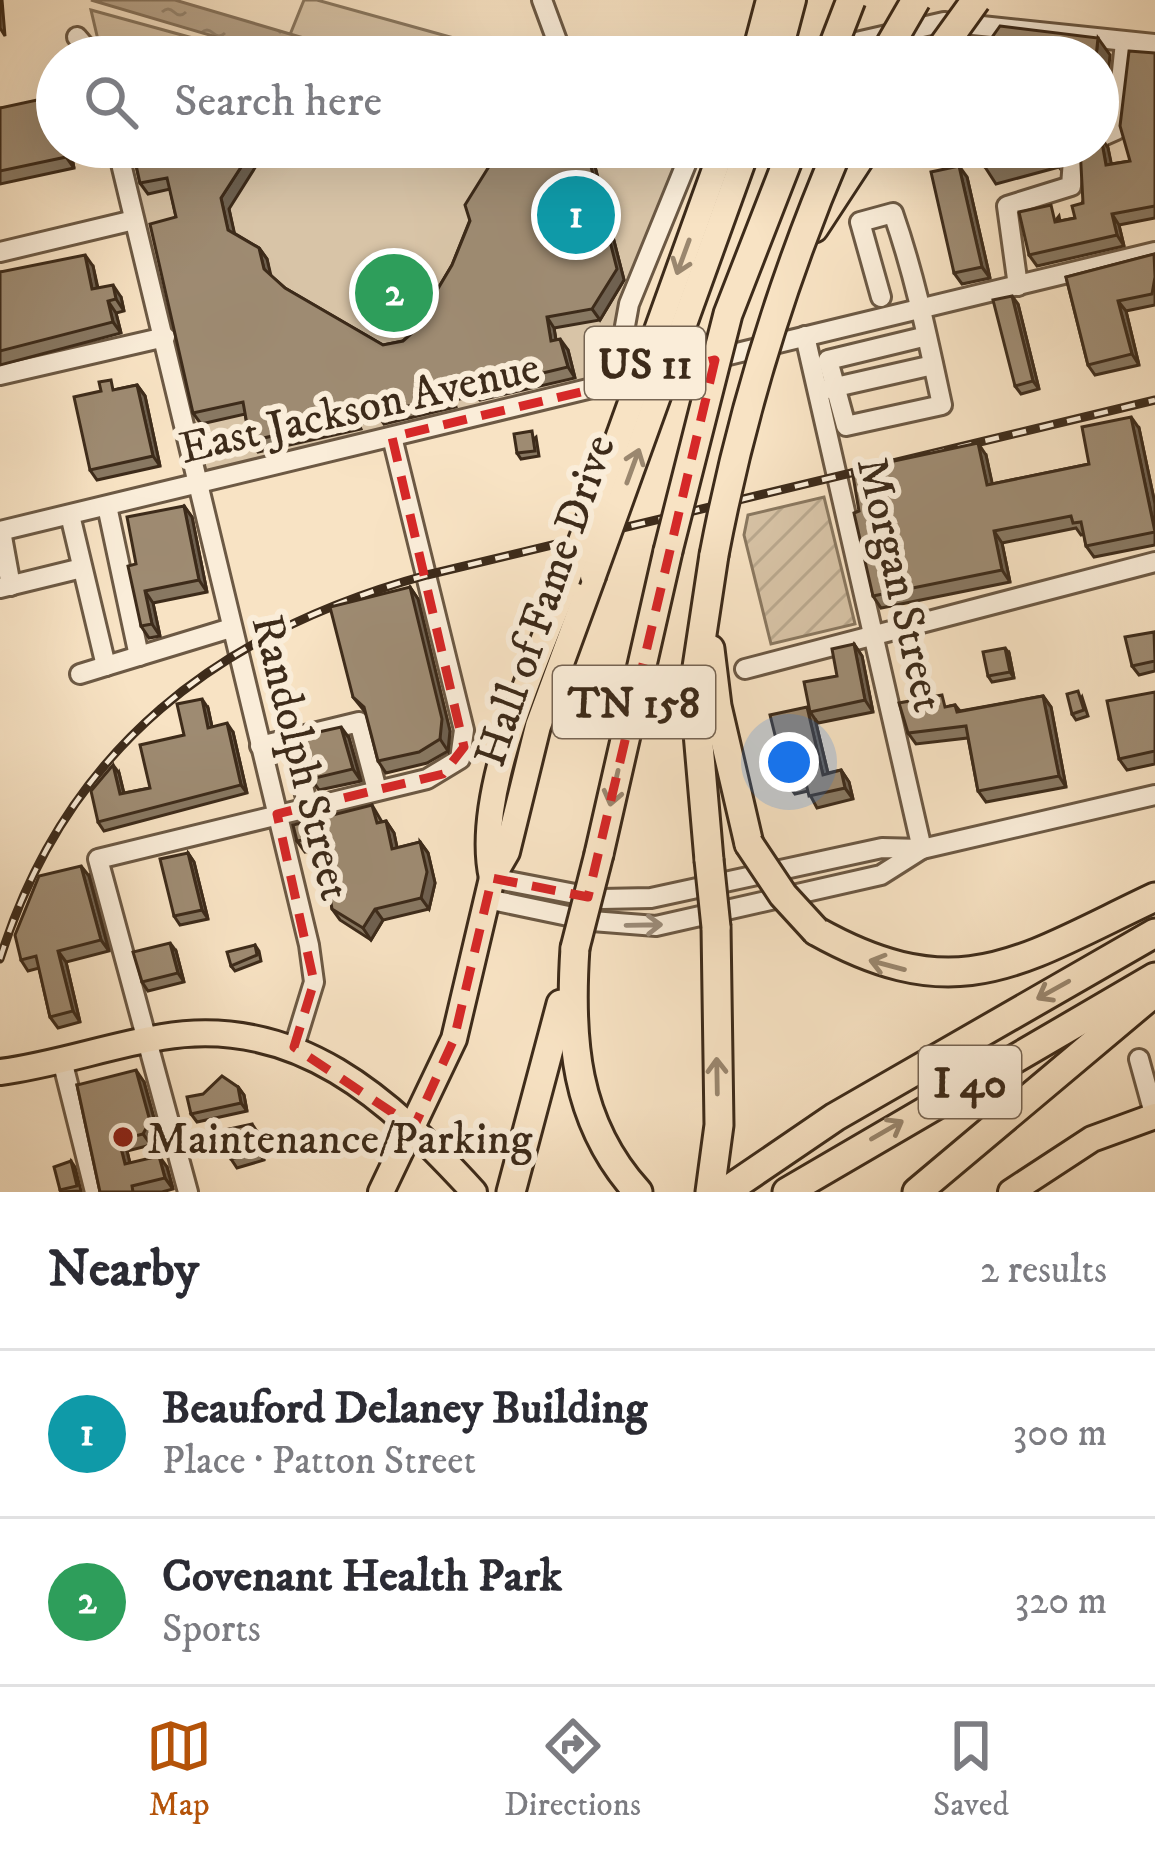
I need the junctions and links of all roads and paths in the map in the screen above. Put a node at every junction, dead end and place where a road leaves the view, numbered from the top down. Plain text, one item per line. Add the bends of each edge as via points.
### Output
1 (542, 0) edge
2 (769, 0) edge
3 (793, 0) edge
4 (851, 0) edge
5 (916, 0) edge
6 (976, 0) edge
7 (555, 36) edge
8 (760, 36) edge
9 (784, 36) edge
10 (837, 36) edge
11 (883, 36) edge
12 (896, 36) edge
13 (949, 36) edge
14 (1078, 36) edge
15 (1119, 42) edge
16 (1125, 43) junction
17 (1155, 44) edge
18 (1119, 101) edge
19 (122, 168) edge
20 (684, 168) edge
21 (715, 168) edge
22 (740, 168) edge
23 (785, 168) edge
24 (831, 168) edge
25 (853, 168) edge
26 (1072, 168) edge
27 (134, 220) junction
28 (0, 251) edge
29 (1155, 252) edge
30 (796, 257) junction
31 (1018, 286) junction
32 (881, 297) dead end
33 (921, 309) junction
34 (805, 336) junction
35 (927, 336) junction
36 (165, 337) junction
37 (933, 365) junction
38 (0, 376) edge
39 (632, 382) junction
40 (826, 389) junction
41 (392, 437) junction
42 (196, 484) junction
43 (107, 506) junction
44 (70, 515) junction
45 (0, 531) edge
46 (1155, 562) edge
47 (82, 568) junction
48 (6, 587) edge
49 (708, 608) junction
50 (231, 628) junction
51 (873, 632) junction
52 (139, 656) junction
53 (106, 666) junction
54 (745, 669) dead end
55 (80, 674) dead end
56 (292, 739) junction
57 (260, 746) junction
58 (377, 790) junction
59 (1155, 795) edge
60 (308, 807) junction
61 (277, 814) junction
62 (922, 849) junction
63 (490, 888) junction
64 (1155, 897) edge
65 (1155, 933) edge
66 (575, 947) junction
67 (1155, 977) edge
68 (1155, 992) edge
69 (143, 1041) junction
70 (294, 1047) junction
71 (1138, 1059) dead end
72 (62, 1060) junction
73 (8, 1071) edge
74 (1155, 1116) edge
75 (414, 1127) junction
76 (95, 1192) edge
77 (188, 1192) edge
78 (380, 1192) edge
79 (474, 1192) edge
80 (511, 1192) edge
81 (638, 1192) edge
82 (710, 1192) edge
83 (725, 1192) edge
84 (788, 1192) edge
85 (917, 1192) edge
86 (1010, 1192) edge

1 - 7 street
2 - 8 main road
3 - 9 main road
4 - 10 highway, bridge
5 - 12 highway, bridge
6 - 13 highway, bridge
11 - 14 street via 977,21
15 - 16 street
16 - 17 street
16 - 18 street
19 - 27 street, Randolph Street
20 - 39 street via 629,304
21 -> 63 main road, Hall of Fame Drive / US 11, bridge via 497,789 485,845
63 -> 22 main road, Hall of Fame Drive / US 11, bridge via 507,852 538,726
23 -> 66 highway, TN 158, bridge via 728,314
24 - 30 highway, TN 158, bridge
25 - 30 highway, bridge
26 - 31 street via 1071,186 1006,206
27 - 28 street
27 - 36 street, Randolph Street
29 - 31 street, East Jackson Avenue
30 - 49 highway, TN 158, bridge via 746,401
31 - 33 street, East Jackson Avenue
32 - 33 street via 860,222 893,213
33 - 34 street, East Jackson Avenue
33 - 35 street
34 - 39 street, East Jackson Avenue
34 - 40 street, Morgan Street
35 - 37 street
35 - 40 street via 828,360
36 - 38 street
36 - 42 street, Randolph Street
37 - 40 street
37 - 40 street via 942,405 846,427
39 - 41 street, East Jackson Avenue
40 - 51 street, Morgan Street
41 - 42 street, East Jackson Avenue
41 - 58 street via 464,730 460,759 442,774
42 - 43 street, East Jackson Avenue
42 - 50 street, Randolph Street
43 - 44 street, East Jackson Avenue
43 - 52 street
44 - 45 street, East Jackson Avenue
44 - 47 street
45 - 48 street
46 - 51 street
47 - 48 street
47 - 53 street
64 -> 49 highway, bridge via 978,973 917,973 869,961 816,931 749,844 716,706
82 -> 49 highway, bridge via 719,1125 716,927 694,687
50 - 52 street
50 - 57 street, Randolph Street
51 - 54 street
51 - 62 street, Morgan Street
52 - 53 street
53 - 55 street
56 - 57 street
56 - 58 street via 359,722
56 - 60 street
57 - 61 street, Randolph Street
58 - 60 street
59 - 62 street
60 - 61 street
61 - 69 street via 98,859
61 - 70 street, Randolph Street via 314,982
62 - 63 street via 882,848 651,898
63 -> 62 street via 592,921 656,926 881,875
63 - 75 main road, Hall of Fame Drive / US 11 via 454,1039
65 -> 83 highway, I 40 via 792,1143
66 - 80 highway
66 - 81 highway via 570,1028 579,1083 611,1162
84 -> 67 highway, I 40
68 - 85 highway
69 - 70 main road via 229,1032
69 - 72 main road
69 - 77 street via 159,1072
70 - 75 main road via 330,1063
71 - 74 street
72 - 73 main road
72 - 76 street
74 - 86 main road via 1092,1139
75 - 78 main road, Hall of Fame Drive
75 - 79 main road

